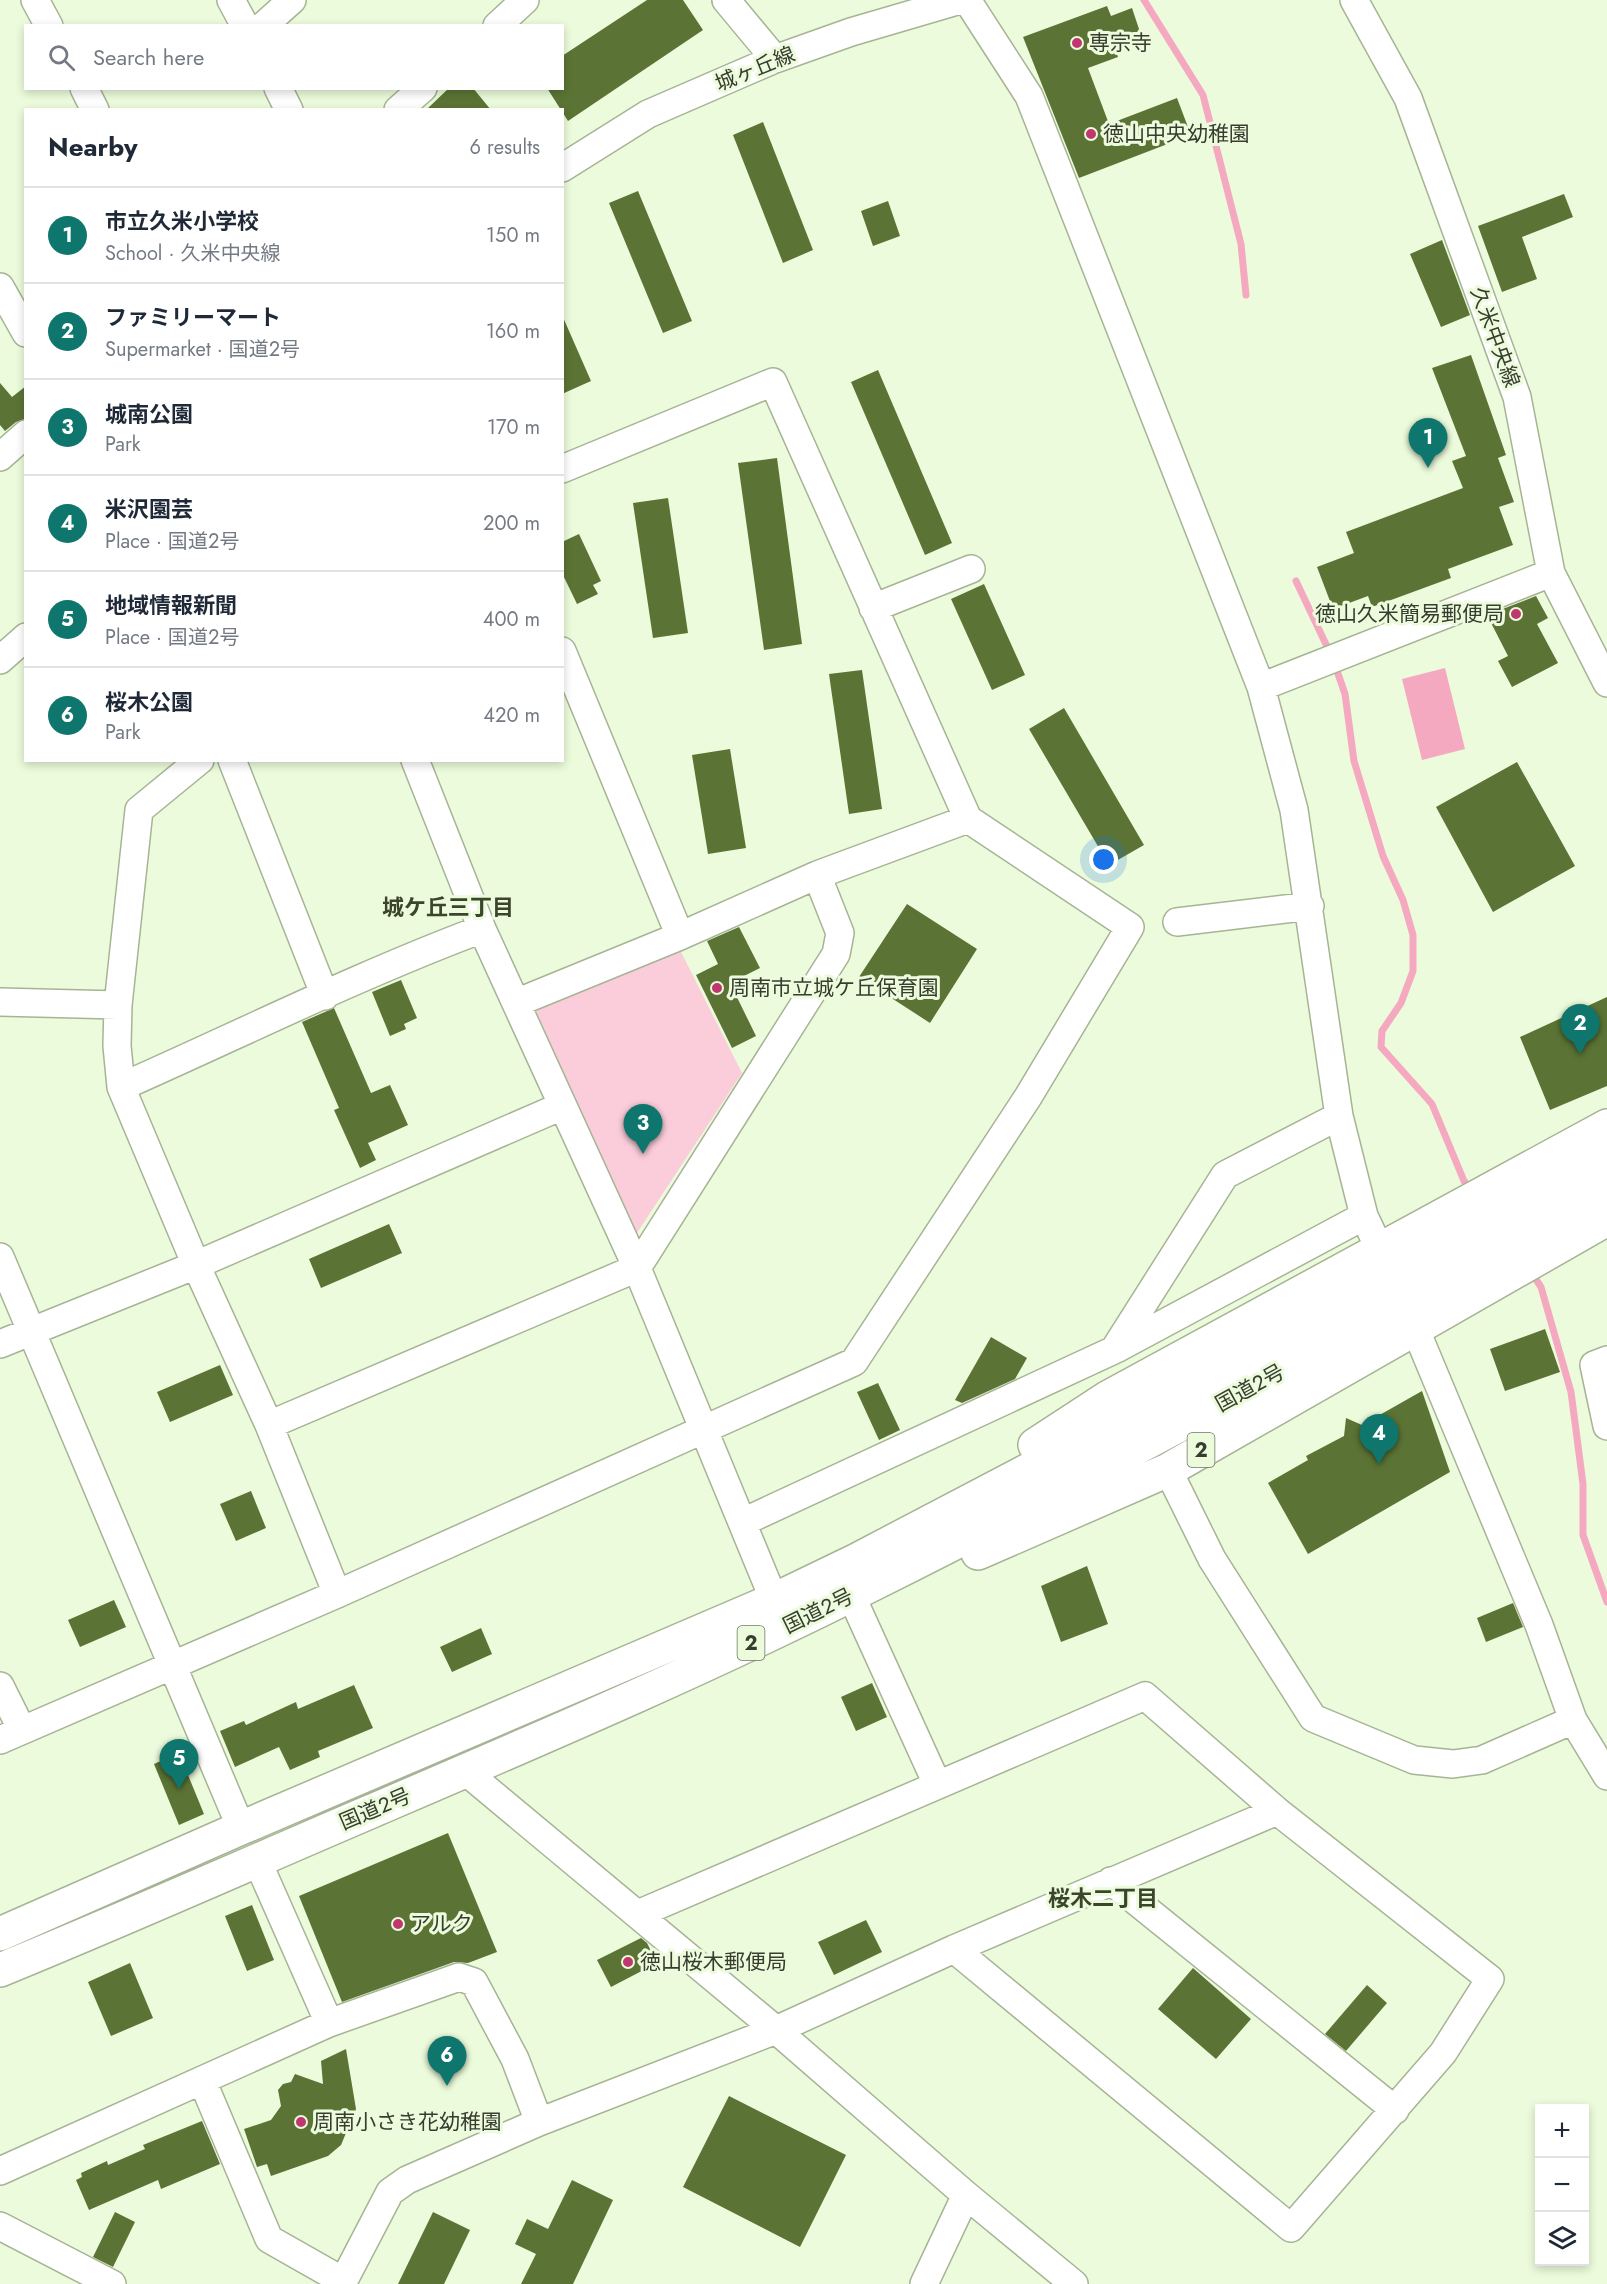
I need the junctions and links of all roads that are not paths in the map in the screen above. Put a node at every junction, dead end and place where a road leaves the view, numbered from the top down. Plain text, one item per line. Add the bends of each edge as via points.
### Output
1 (35, 0) edge
2 (231, 0) edge
3 (292, 0) edge
4 (525, 0) edge
5 (726, 0) edge
6 (960, 0) edge
7 (967, 0) edge
8 (1354, 0) edge
9 (48, 24) edge
10 (244, 24) edge
11 (265, 24) edge
12 (499, 24) edge
13 (775, 58) junction
14 (85, 90) edge
15 (279, 90) edge
16 (421, 90) edge
17 (94, 108) edge
18 (288, 108) edge
19 (400, 108) edge
20 (564, 167) edge
21 (0, 287) edge
22 (24, 329) edge
23 (24, 436) edge
24 (0, 457) edge
25 (564, 468) edge
26 (971, 569) dead end
27 (1551, 573) junction
28 (873, 608) junction
29 (24, 639) edge
30 (564, 656) edge
31 (0, 660) edge
32 (1607, 683) edge
33 (1261, 687) junction
34 (198, 762) edge
35 (233, 762) edge
36 (416, 762) edge
37 (968, 819) junction
38 (817, 875) junction
39 (1310, 906) junction
40 (1177, 922) dead end
41 (482, 929) junction
42 (680, 936) junction
43 (325, 996) junction
44 (0, 1002) edge
45 (516, 1003) junction
46 (117, 1005) junction
47 (121, 1087) junction
48 (562, 1106) junction
49 (1339, 1116) junction
50 (1607, 1126) edge
51 (1607, 1160) edge
52 (1607, 1192) edge
53 (1543, 1212) junction
54 (1364, 1216) junction
55 (1607, 1219) edge
56 (1380, 1250) junction
57 (0, 1257) edge
58 (1482, 1261) junction
59 (196, 1264) junction
60 (637, 1268) junction
61 (1415, 1328) junction
62 (31, 1330) junction
63 (0, 1344) edge
64 (1114, 1350) junction
65 (1607, 1360) edge
66 (269, 1425) junction
67 (1607, 1426) edge
68 (704, 1428) junction
69 (1168, 1470) junction
70 (743, 1522) junction
71 (863, 1579) junction
72 (337, 1594) junction
73 (774, 1600) junction
74 (171, 1665) junction
75 (0, 1686) edge
76 (1573, 1720) junction
77 (11, 1735) edge
78 (465, 1771) junction
79 (1607, 1776) edge
80 (937, 1784) junction
81 (1277, 1811) junction
82 (241, 1828) junction
83 (257, 1860) junction
84 (1112, 1881) junction
85 (638, 1914) junction
86 (0, 1934) edge
87 (954, 1949) junction
88 (0, 1970) edge
89 (329, 2023) junction
90 (776, 2030) junction
91 (202, 2080) junction
92 (1395, 2110) junction
93 (539, 2122) junction
94 (0, 2172) edge
95 (966, 2195) junction
96 (0, 2226) edge
97 (343, 2283) edge
98 (112, 2284) edge
99 (924, 2284) edge
100 (1074, 2284) edge

1 - 9 street
2 - 10 street
3 - 11 street
4 - 12 street
5 - 13 street
6 - 13 street, 城ヶ丘線
7 - 33 street via 1029,96
8 - 27 street, 久米中央線 via 1408,98 1517,397
13 - 20 street, 城ヶ丘線 via 648,114
14 - 17 street
15 - 18 street
16 - 19 street
21 - 22 street
23 - 24 street
25 - 28 street via 773,382
26 - 28 street
27 - 32 street, 久米中央線
27 - 33 street
28 - 37 street
29 - 31 street
30 - 42 street
33 - 39 street via 1294,810
34 - 46 street via 139,810
35 - 43 street
36 - 41 street
37 - 38 street
37 - 68 street via 1130,927 1028,1097 854,1362
38 - 42 street
38 - 60 street via 840,933 836,954
39 - 40 street
39 - 49 street
41 - 43 street via 392,963
41 - 45 street
42 - 45 street
43 - 47 street
44 - 46 street
45 - 48 street
46 - 47 street
47 - 59 street
48 - 59 street
48 - 60 street
49 - 54 street
49 - 64 street via 1225,1175
50 - 56 highway, 2
51 - 53 highway, 国道2号 / 2
52 - 53 highway, 国道2号 / 2
53 - 58 highway, 国道2号 / 2
54 - 56 street
54 - 64 street
55 - 58 highway, 2 via 1540,1257
56 - 71 highway, 2 via 1107,1398
57 - 62 street
58 - 61 highway, 2
58 - 71 highway, 国道2号 / 2 via 1154,1441
59 - 62 street
59 - 66 street
60 - 66 street
60 - 68 street
61 - 69 highway, 2
61 - 76 street via 1539,1625
62 - 63 street
62 - 74 street
64 - 70 street
65 - 67 street via 1594,1365
66 - 72 street
68 - 70 street
68 - 72 street
69 - 71 highway, 2 via 936,1572
69 - 76 street via 1212,1559 1313,1718 1414,1760 1453,1764 1482,1760
70 - 73 street
71 - 73 highway, 国道2号 / 2
71 - 78 highway, 国道2号 / 2 via 708,1664
71 - 80 street
72 - 74 street
73 - 82 highway, 国道2号 / 2
74 - 77 street
74 - 82 street
75 - 77 street
76 - 79 street
78 - 83 highway, 国道2号 / 2
78 - 85 street
80 - 81 street via 1145,1696
80 - 85 street
81 - 84 street
81 - 92 street via 1490,1979 1443,2053
82 - 86 highway, 国道2号 / 2
83 - 88 highway, 国道2号 / 2
83 - 89 street
84 - 87 street
84 - 92 street
85 - 90 street
87 - 90 street
87 - 92 street via 1291,2228
89 - 91 street
89 - 93 street via 459,1977 474,1982 515,2059
90 - 93 street
90 - 95 street
91 - 94 street
91 - 97 street via 269,2239
93 - 97 street via 407,2180 390,2192
95 - 99 street
95 - 100 street
96 - 98 street

